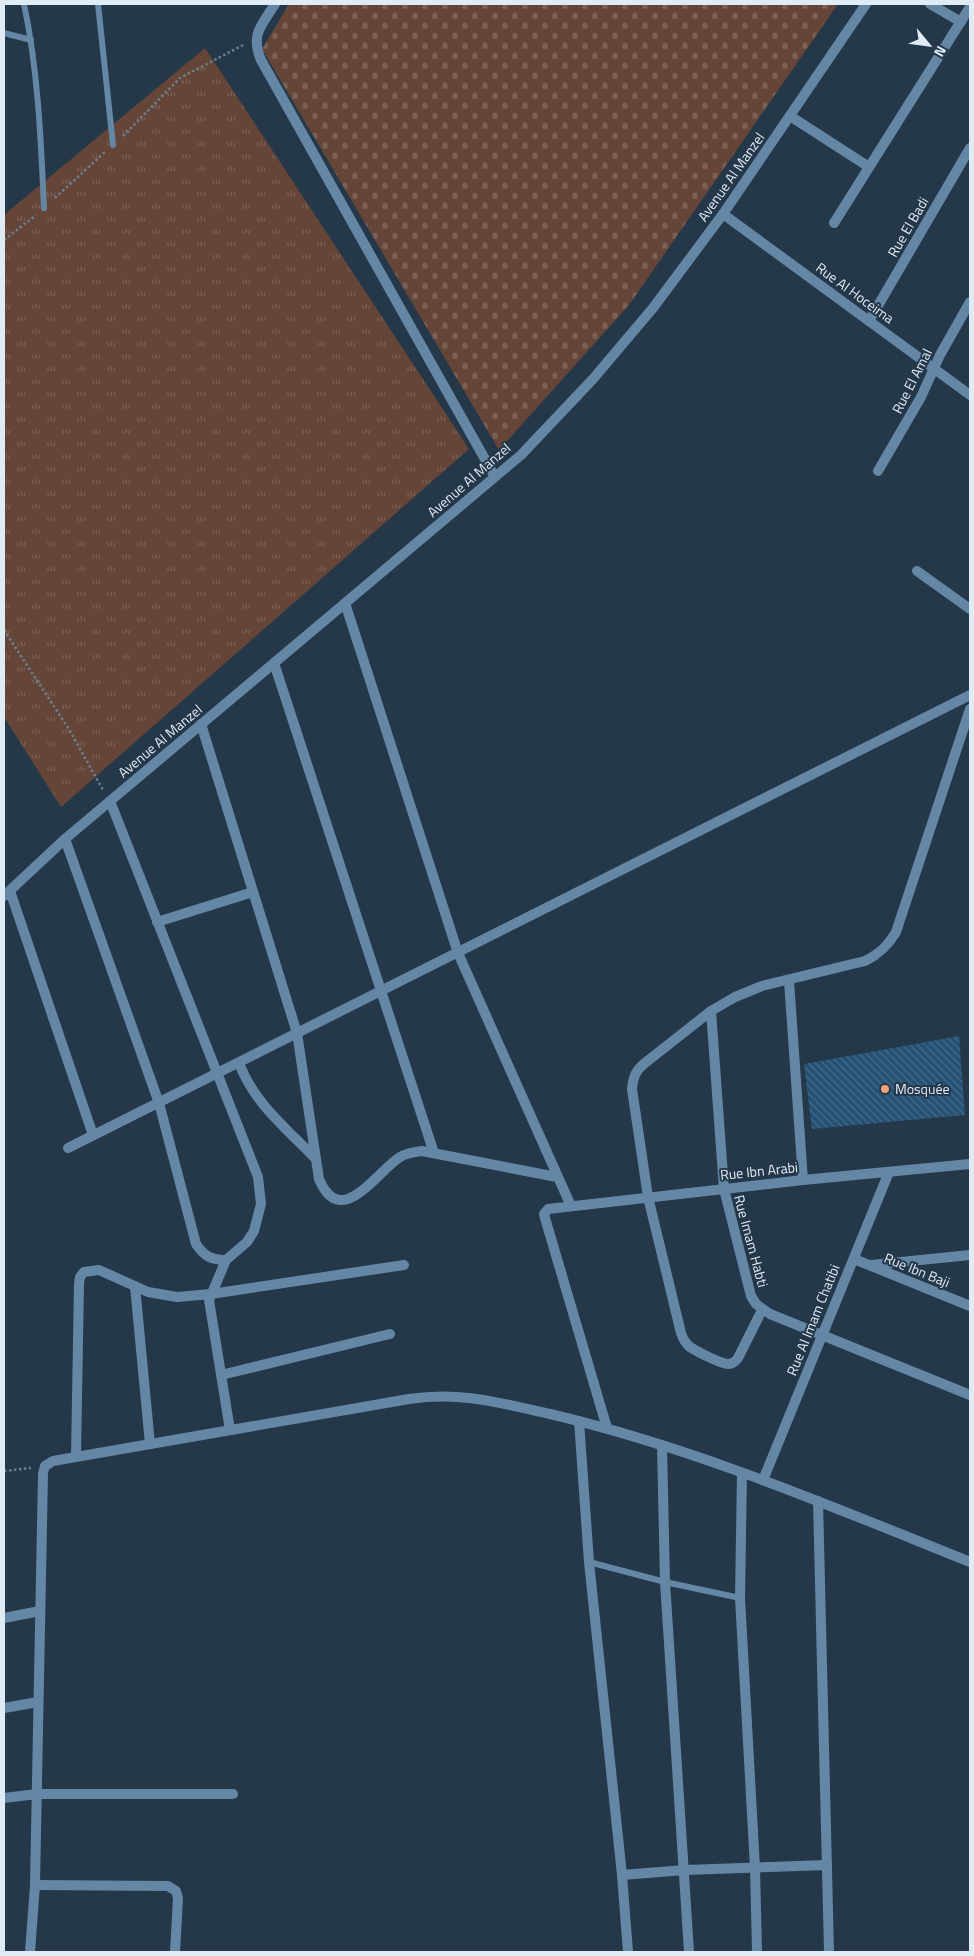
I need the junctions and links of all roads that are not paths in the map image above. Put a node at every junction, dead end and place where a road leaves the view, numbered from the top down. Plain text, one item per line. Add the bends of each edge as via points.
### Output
1 (24, 4) edge
2 (98, 4) edge
3 (275, 4) edge
4 (866, 4) edge
5 (930, 4) edge
6 (970, 7) edge
7 (960, 22) junction
8 (4, 33) edge
9 (31, 40) junction
10 (790, 116) junction
11 (112, 145) road end
12 (970, 148) edge
13 (869, 167) junction
14 (44, 208) road end
15 (723, 214) junction
16 (834, 224) dead end
17 (970, 302) edge
18 (869, 321) junction
19 (934, 368) junction
20 (970, 395) edge
21 (878, 472) dead end
22 (495, 477) junction
23 (917, 571) dead end
24 (346, 603) junction
25 (970, 609) edge
26 (274, 663) junction
27 (970, 695) edge
28 (970, 709) edge
29 (201, 724) junction
30 (110, 801) junction
31 (64, 839) junction
32 (253, 892) junction
33 (7, 894) edge
34 (157, 922) junction
35 (458, 953) junction
36 (789, 981) junction
37 (381, 992) junction
38 (711, 1011) junction
39 (297, 1034) junction
40 (239, 1062) junction
41 (217, 1074) junction
42 (159, 1103) junction
43 (93, 1136) junction
44 (68, 1148) dead end
45 (434, 1152) junction
46 (316, 1158) junction
47 (970, 1164) edge
48 (889, 1172) junction
49 (557, 1177) junction
50 (802, 1180) junction
51 (724, 1189) junction
52 (648, 1198) junction
53 (570, 1206) junction
54 (970, 1255) edge
55 (854, 1259) junction
56 (226, 1260) junction
57 (404, 1265) dead end
58 (870, 1266) junction
59 (135, 1286) junction
60 (210, 1294) junction
61 (970, 1306) edge
62 (762, 1310) junction
63 (390, 1334) dead end
64 (822, 1335) junction
65 (221, 1375) junction
66 (970, 1395) edge
67 (579, 1421) junction
68 (607, 1428) junction
69 (230, 1430) junction
70 (150, 1444) junction
71 (662, 1446) junction
72 (76, 1456) junction
73 (742, 1473) junction
74 (763, 1480) junction
75 (818, 1501) junction
76 (589, 1562) junction
77 (970, 1562) edge
78 (666, 1582) junction
79 (740, 1598) junction
80 (40, 1611) junction
81 (4, 1618) edge
82 (38, 1702) junction
83 (4, 1708) edge
84 (36, 1794) junction
85 (233, 1794) dead end
86 (4, 1798) edge
87 (827, 1865) junction
88 (755, 1868) junction
89 (685, 1870) junction
90 (622, 1875) junction
91 (35, 1885) junction
92 (30, 1952) edge
93 (175, 1952) edge
94 (628, 1952) edge
95 (689, 1952) edge
96 (757, 1952) edge
97 (829, 1952) edge

1 - 9 lane
2 - 11 lane
3 - 22 street via 255,38 261,60
4 - 10 street, Avenue Al Manzel
5 - 7 street
6 - 7 street
7 - 13 street
8 - 9 lane
9 - 14 lane
10 - 13 street
10 - 15 street, Avenue Al Manzel
12 - 18 street, Rue El Badi
13 - 16 street
15 - 18 street, Rue Al Hoceima
15 - 22 street, Avenue Al Manzel via 654,308 593,379 521,455
17 - 19 street, Rue El Amal
18 - 19 street, Rue Al Hoceima
19 - 20 street, Rue Al Hoceima
19 - 21 street, Rue El Amal
22 - 24 street, Avenue Al Manzel
23 - 25 street
24 - 26 street, Avenue Al Manzel
24 - 35 street
26 - 29 street, Avenue Al Manzel
26 - 37 street
27 - 35 street
28 - 36 street via 896,932 878,954 865,961
29 - 30 street, Avenue Al Manzel
29 - 32 street
30 - 31 street, Avenue Al Manzel
30 - 34 street
31 - 33 street, Avenue Al Manzel
31 - 42 street
32 - 34 street
32 - 39 street
33 - 43 street
34 - 41 street
35 - 37 street
35 - 49 street
36 - 38 street via 735,996
36 - 50 street
37 - 39 street
37 - 45 street
38 - 51 street, Rue Imam Habti
38 - 52 street via 637,1069 633,1078
39 - 40 street
39 - 46 street
40 - 41 street
40 - 46 street via 259,1100
41 - 42 street
41 - 56 street via 261,1190 254,1231
42 - 43 street
42 - 56 street via 196,1244 203,1254 214,1260
43 - 44 street
45 - 46 street via 410,1153 399,1158 357,1196 346,1200 334,1198 324,1191
45 - 49 street
47 - 48 street, Rue Ibn Arabi
48 - 50 street, Rue Ibn Arabi
48 - 55 street, Rue Al Imam Chatibi
49 - 53 street
50 - 51 street, Rue Ibn Arabi
51 - 52 street, Rue Ibn Arabi
51 - 62 street, Rue Imam Habti via 751,1296
52 - 53 street, Rue Ibn Arabi
52 - 62 street via 681,1333 691,1348 729,1364 734,1362
53 - 68 street, Rue Ibn Arabi via 551,1208 544,1214
54 - 58 street
55 - 58 street, Rue Ibn Baji
55 - 64 street, Rue Al Imam Chatibi
56 - 60 street
57 - 60 street
58 - 61 street, Rue Ibn Baji
59 - 60 street via 177,1297
59 - 70 street
59 - 72 street via 99,1270 84,1272 80,1277
60 - 65 street
62 - 64 street
63 - 65 street
64 - 66 street
64 - 74 street, Rue Al Imam Chatibi
65 - 69 street
67 - 68 street
67 - 69 street via 489,1400 449,1395
67 - 76 street
68 - 71 street
69 - 70 street
70 - 72 street
71 - 73 street
71 - 78 street
72 - 80 street via 53,1460 45,1466 43,1473
73 - 74 street
73 - 79 street
74 - 75 street
75 - 77 street
75 - 87 street
76 - 78 lane
76 - 90 street
78 - 79 lane
78 - 89 street
79 - 88 street
80 - 81 street
80 - 82 street
82 - 83 street
82 - 84 street
84 - 85 street
84 - 86 street
84 - 91 street
87 - 88 street
87 - 97 street
88 - 89 street
88 - 96 street
89 - 90 street
89 - 95 street
90 - 94 street
91 - 92 street
91 - 93 street via 168,1886 178,1898

